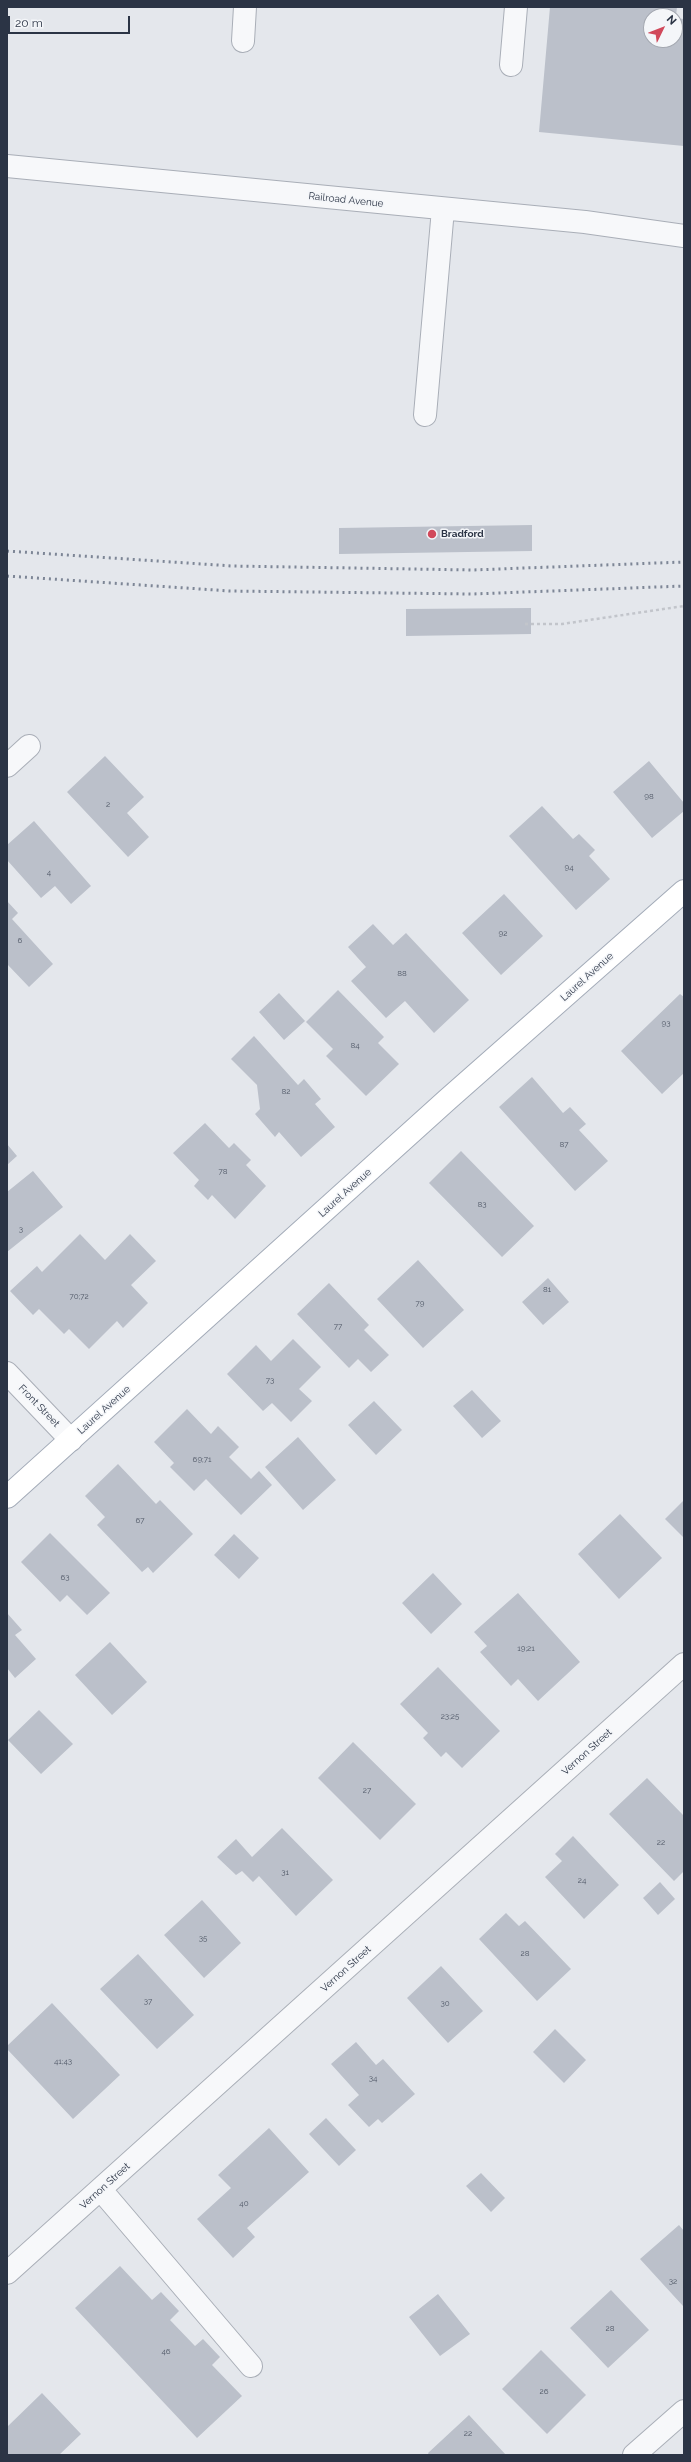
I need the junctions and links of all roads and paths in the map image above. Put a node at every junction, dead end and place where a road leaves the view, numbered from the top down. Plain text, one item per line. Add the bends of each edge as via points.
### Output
1 (245, 7) edge
2 (516, 7) edge
3 (243, 41) dead end
4 (511, 65) dead end
5 (7, 166) edge
6 (443, 209) junction
7 (684, 236) edge
8 (425, 415) dead end
9 (684, 606) edge
10 (525, 624) dead end
11 (29, 746) dead end
12 (7, 766) edge
13 (684, 891) edge
14 (7, 1373) edge
15 (72, 1440) junction
16 (7, 1497) edge
17 (684, 1664) edge
18 (101, 2190) junction
19 (7, 2273) edge
20 (251, 2366) dead end
21 (684, 2411) edge
22 (634, 2455) edge

1 - 3 street
2 - 4 street
5 - 6 street, Railroad Avenue
6 - 7 street, Railroad Avenue via 585,222
6 - 8 street
9 - 10 path via 562,624
11 - 12 street
13 - 15 main road, Laurel Avenue via 447,1100
14 - 15 street, Front Street
15 - 16 main road, Laurel Avenue
17 - 18 street, Vernon Street
18 - 19 street, Vernon Street
18 - 20 street
21 - 22 street

